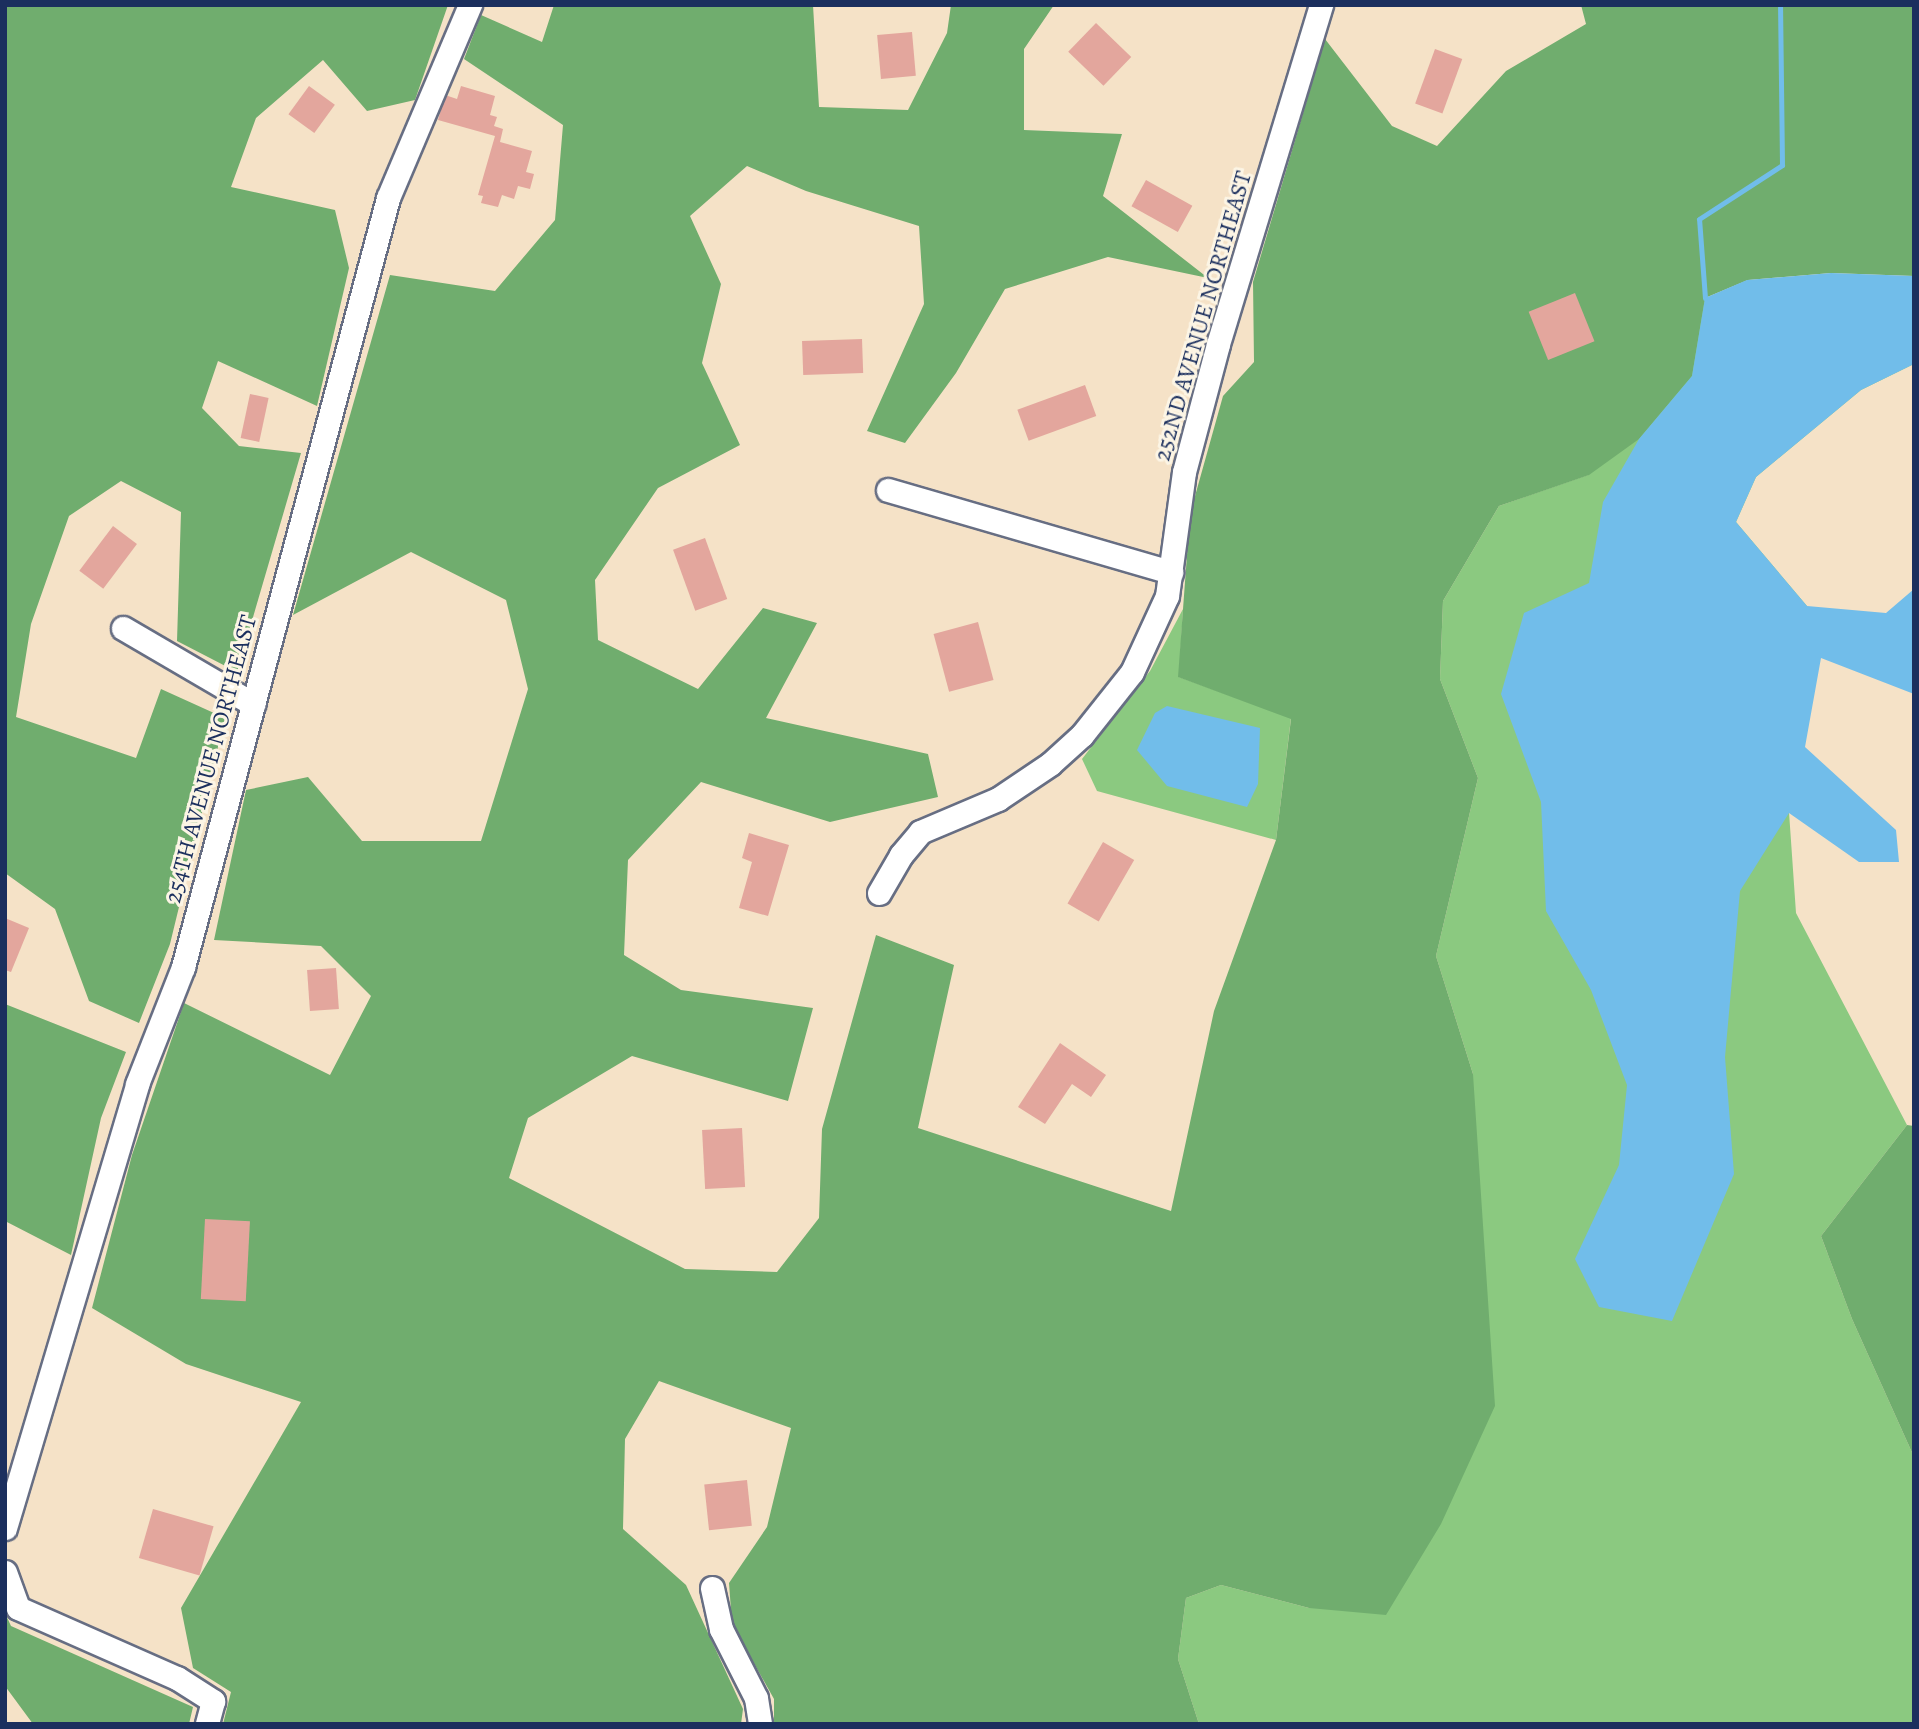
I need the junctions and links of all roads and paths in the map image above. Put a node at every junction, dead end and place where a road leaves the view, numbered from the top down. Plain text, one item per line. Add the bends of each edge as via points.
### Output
1 (470, 5) edge
2 (1321, 5) edge
3 (888, 489) dead end
4 (1171, 572) junction
5 (123, 628) dead end
6 (253, 704) junction
7 (879, 893) dead end
8 (5, 1528) edge
9 (5, 1572) edge
10 (712, 1588) dead end
11 (207, 1724) edge
12 (760, 1724) edge

1 - 6 street, 254TH AVENUE NORTHEAST via 388,198
2 - 4 street, 252ND AVENUE NORTHEAST via 1184,472
3 - 4 street
4 - 7 street, 252ND AVENUE NORTHEAST via 1167,596 1132,672 1082,735 998,799 920,832
5 - 6 street
6 - 8 street, 254TH AVENUE NORTHEAST via 183,967 137,1084
9 - 11 street via 18,1608 177,1678 213,1701
10 - 12 street via 721,1629 756,1698

